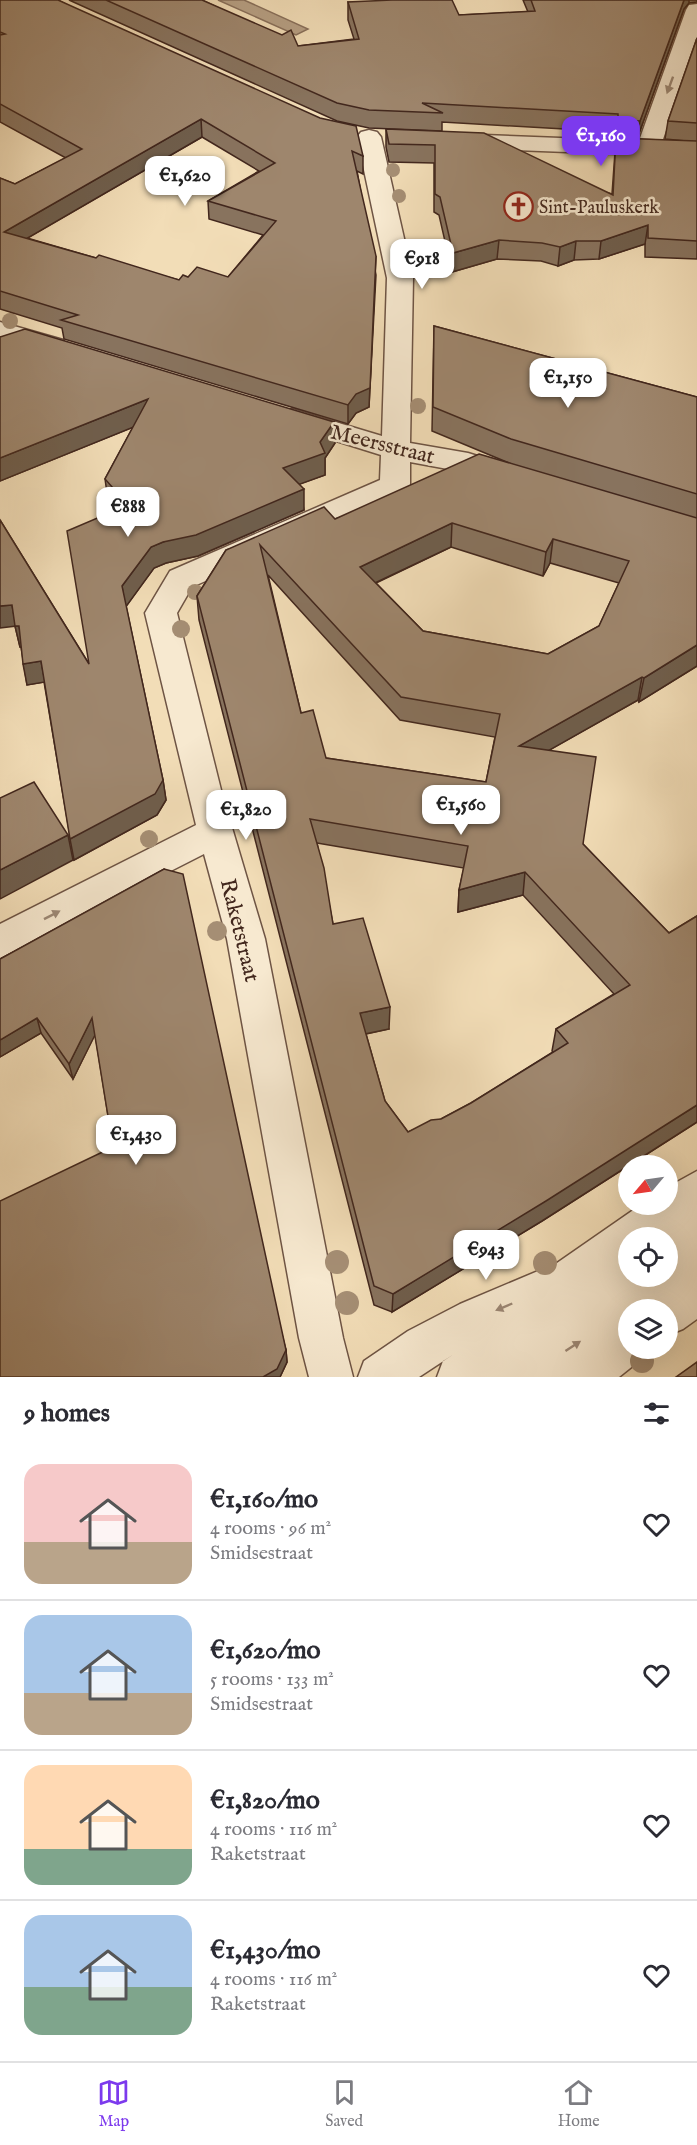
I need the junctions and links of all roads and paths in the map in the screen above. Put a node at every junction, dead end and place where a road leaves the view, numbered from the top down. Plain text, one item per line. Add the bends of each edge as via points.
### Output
1 (697, 10) edge
2 (370, 136) dead end
3 (440, 140) edge
4 (648, 148) junction
5 (697, 150) edge
6 (0, 330) edge
7 (75, 352) edge
8 (264, 410) edge
9 (397, 450) junction
10 (532, 483) edge
11 (215, 832) junction
12 (0, 942) edge
13 (697, 1190) edge
14 (697, 1226) edge
15 (645, 1227) edge
16 (678, 1240) edge
17 (618, 1246) edge
18 (697, 1266) edge
19 (618, 1277) edge
20 (697, 1292) edge
21 (646, 1299) edge
22 (678, 1306) edge
23 (618, 1317) edge
24 (618, 1350) edge
25 (331, 1377) edge
26 (380, 1377) edge
27 (459, 1377) edge
28 (524, 1377) edge
29 (584, 1377) edge

1 -> 4 street
2 - 9 street via 400,278
3 - 4 street
4 - 5 street
6 - 7 street
8 - 9 street, Meersstraat
9 - 10 street, Meersstraat via 468,463
9 - 11 street, Raketstraat via 395,484 181,579 161,613
12 -> 11 street
11 - 25 street, Raketstraat via 246,939
13 - 15 street
14 - 16 street
17 -> 26 street via 572,1278 475,1319
18 - 21 street
19 - 27 street
20 - 22 street
28 -> 23 street
24 - 29 street

